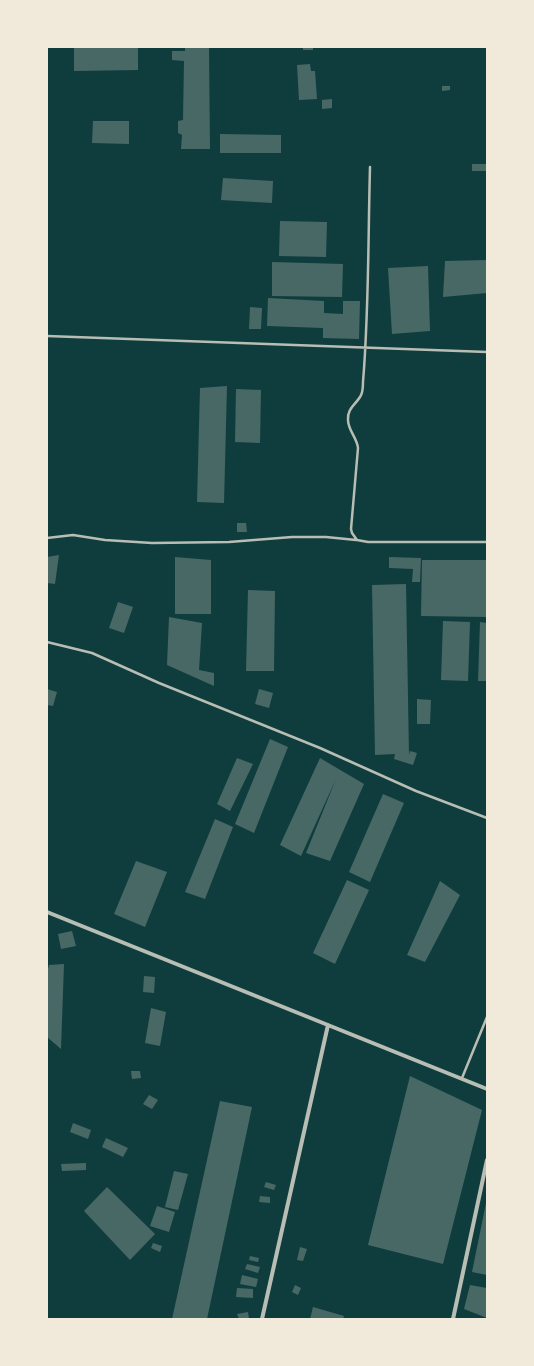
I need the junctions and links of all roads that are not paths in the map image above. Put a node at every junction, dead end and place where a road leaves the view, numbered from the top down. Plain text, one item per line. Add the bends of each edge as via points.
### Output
1 (370, 167) dead end
2 (47, 336) edge
3 (366, 348) junction
4 (487, 352) edge
5 (47, 538) edge
6 (356, 540) junction
7 (487, 542) edge
8 (47, 642) edge
9 (487, 818) edge
10 (47, 912) edge
11 (487, 1017) edge
12 (328, 1025) junction
13 (462, 1078) junction
14 (487, 1089) edge
15 (487, 1160) edge
16 (262, 1319) edge
17 (453, 1319) edge

1 - 3 lane
2 - 3 lane
3 - 4 lane
3 - 6 lane via 361,396 350,408 348,415 358,448 351,529
5 - 6 lane via 73,535 152,543 306,537
6 - 7 lane
8 - 9 lane via 92,653 416,791
10 - 12 street
11 - 13 lane
12 - 13 street
12 - 16 street
13 - 14 street
15 - 17 street

